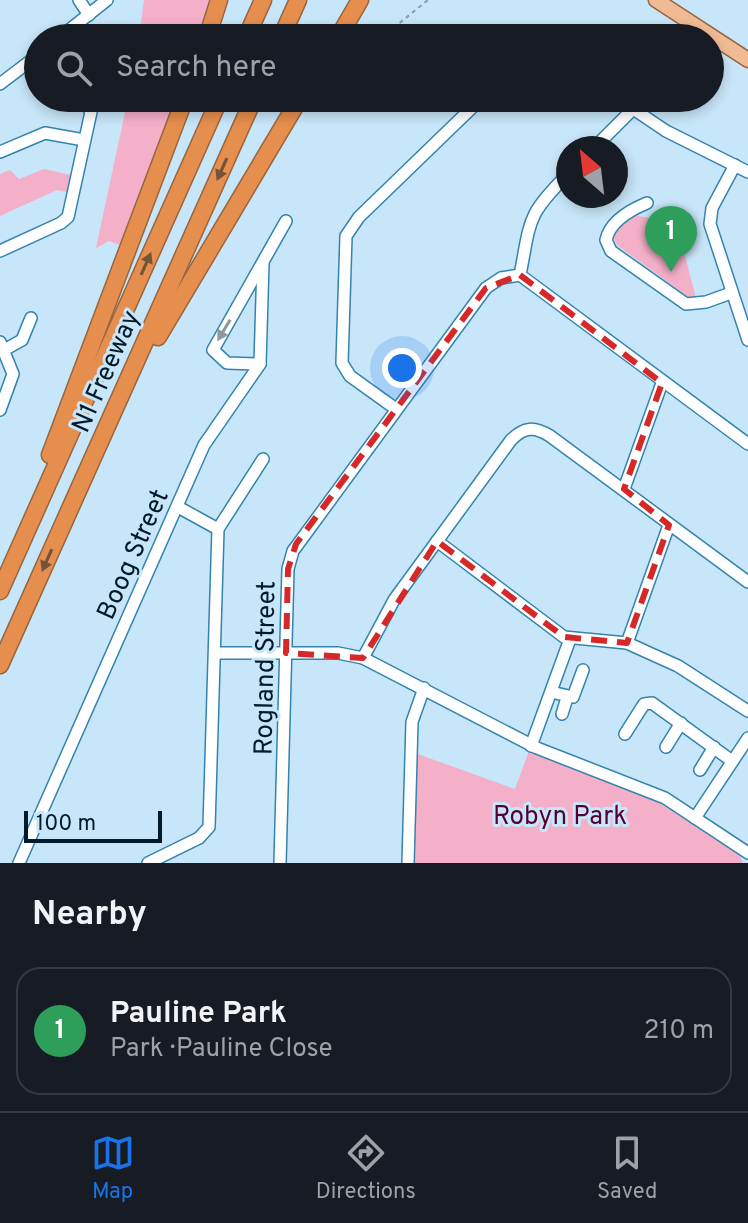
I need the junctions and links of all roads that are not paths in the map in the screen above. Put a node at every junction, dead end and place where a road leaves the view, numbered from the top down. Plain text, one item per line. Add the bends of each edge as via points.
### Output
1 (79, 0) edge
2 (107, 0) edge
3 (219, 0) edge
4 (263, 0) edge
5 (298, 0) edge
6 (360, 0) edge
7 (656, 0) edge
8 (89, 15) junction
9 (77, 24) edge
10 (211, 24) edge
11 (252, 24) edge
12 (287, 24) edge
13 (346, 24) edge
14 (693, 24) edge
15 (724, 44) edge
16 (748, 60) edge
17 (24, 66) edge
18 (0, 84) edge
19 (91, 112) edge
20 (180, 112) edge
21 (214, 112) edge
22 (248, 112) edge
23 (292, 112) edge
24 (468, 112) edge
25 (630, 112) edge
26 (638, 112) edge
27 (606, 136) edge
28 (84, 140) junction
29 (0, 152) edge
30 (735, 165) junction
31 (748, 172) edge
32 (556, 186) edge
33 (647, 203) dead end
34 (286, 221) dead end
35 (0, 251) edge
36 (263, 263) junction
37 (520, 275) junction
38 (731, 293) junction
39 (31, 318) dead end
40 (748, 340) edge
41 (2, 346) edge
42 (260, 364) junction
43 (662, 383) junction
44 (396, 409) junction
45 (0, 410) edge
46 (747, 439) edge
47 (263, 459) dead end
48 (624, 489) junction
49 (178, 507) junction
50 (669, 525) junction
51 (218, 529) junction
52 (60, 531) junction
53 (437, 541) junction
54 (9, 570) junction
55 (748, 582) edge
56 (0, 591) edge
57 (570, 639) junction
58 (627, 643) junction
59 (215, 653) junction
60 (286, 653) junction
61 (363, 658) junction
62 (0, 665) edge
63 (583, 670) dead end
64 (424, 688) junction
65 (551, 692) junction
66 (567, 698) junction
67 (748, 711) edge
68 (562, 714) dead end
69 (681, 723) junction
70 (625, 734) dead end
71 (748, 738) edge
72 (531, 746) junction
73 (666, 747) dead end
74 (714, 747) junction
75 (732, 761) junction
76 (700, 770) dead end
77 (695, 818) junction
78 (748, 853) edge
79 (19, 863) edge
80 (148, 863) edge
81 (280, 863) edge
82 (408, 863) edge

1 - 8 street
2 - 8 street
3 - 10 highway
4 - 11 highway
5 - 12 highway
6 - 13 highway
7 - 14 main road
8 - 9 street
15 - 16 main road
17 - 18 street
19 - 28 street
20 - 54 highway
54 -> 21 highway, N1 Freeway
22 -> 52 highway, N1 Freeway
23 - 52 highway via 172,310
24 - 44 street via 359,217 346,236 342,363 350,376
25 - 27 street
26 - 30 street
28 - 29 street via 45,133
28 - 35 street via 66,220
30 - 31 street
30 - 38 street via 710,216
32 - 37 street via 530,219
33 - 38 street via 611,228 606,240 611,251 686,304
34 - 36 street
36 - 42 street
36 -> 42 street via 213,350 227,363
37 - 43 street
37 - 44 street, Rogland Street via 495,280 486,288
38 - 40 street
39 - 41 street via 20,342
41 - 45 street via 13,374
42 - 49 street, Boog Street via 209,436
43 - 46 street
43 - 48 street
44 - 60 street, Rogland Street via 293,551
47 - 51 street
48 - 50 street
48 - 53 street via 542,431 525,429 511,440
49 - 51 street
49 - 79 street, Boog Street
50 - 55 street
50 - 58 street
51 - 59 street
52 -> 62 highway, N1 Freeway
53 - 57 street
53 - 61 street via 394,600
54 - 56 highway, N1 Freeway
57 - 58 street
57 - 65 street
58 - 67 street via 678,666
59 - 60 street
59 - 80 street via 209,827 199,838
60 - 61 street
60 - 81 street, Rogland Street
61 - 64 street
63 - 66 street via 574,696
64 - 72 street
64 - 82 street via 412,722
65 - 66 street
65 - 72 street
66 - 68 street
69 - 70 street via 647,702
69 - 73 street
69 - 74 street
71 - 75 street
72 - 77 street via 635,785
74 - 75 street
74 - 76 street
75 - 77 street
77 - 78 street

